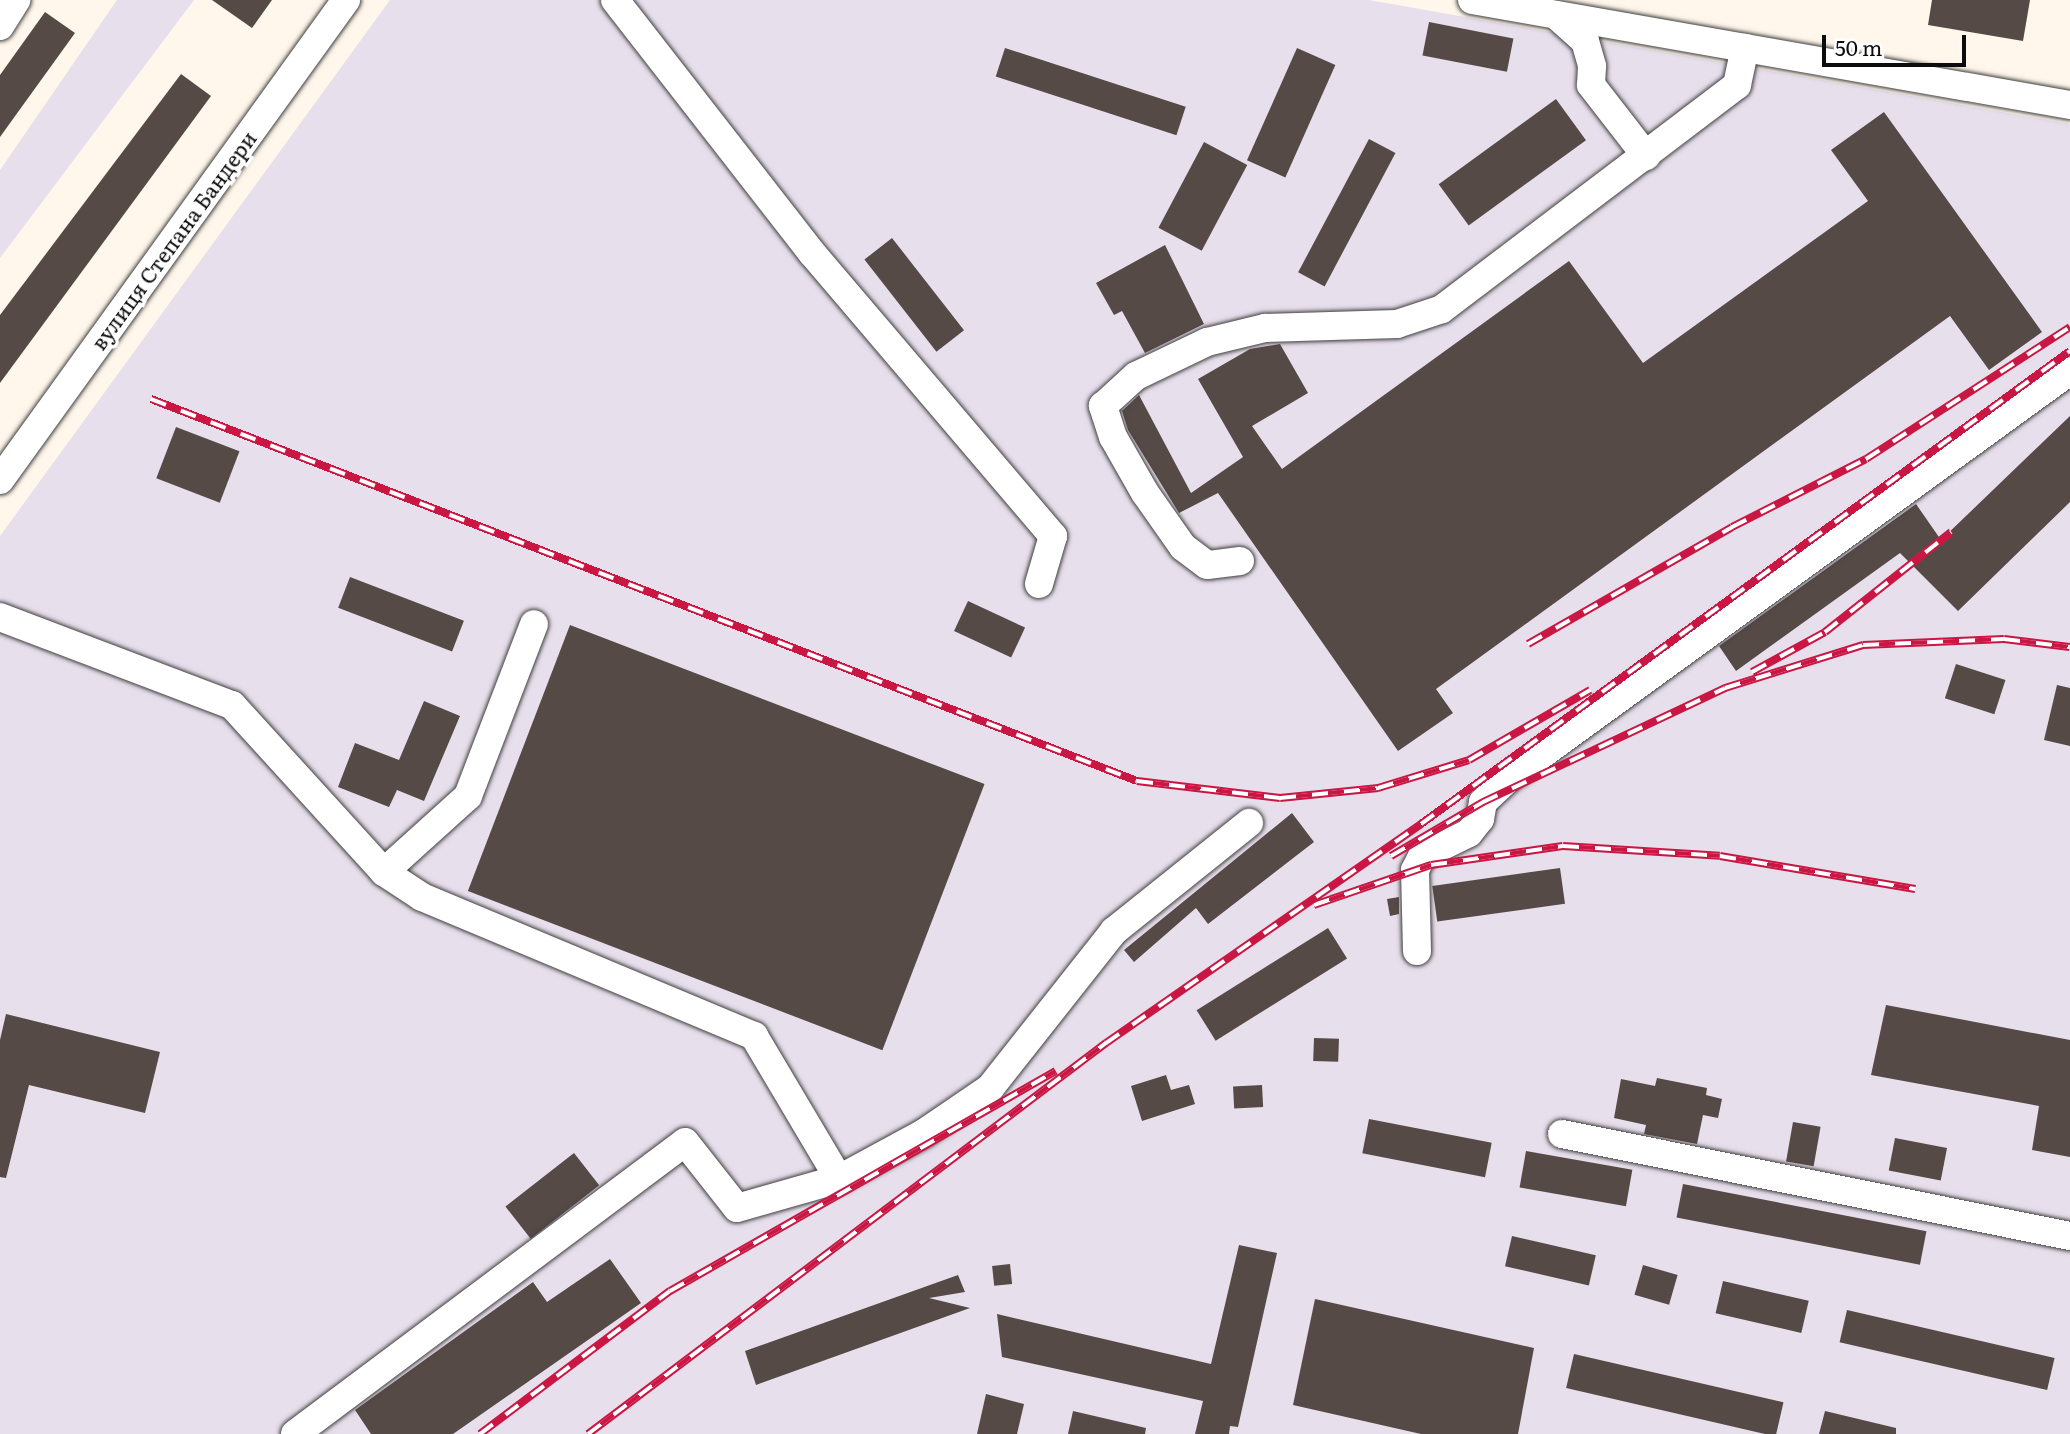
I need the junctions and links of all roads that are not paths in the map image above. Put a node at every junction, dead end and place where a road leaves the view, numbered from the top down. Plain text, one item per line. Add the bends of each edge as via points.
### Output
1 (16, 0) edge
2 (346, 0) edge
3 (615, 0) edge
4 (1472, 0) edge
5 (1556, 15) junction
6 (0, 26) edge
7 (1745, 48) junction
8 (2070, 104) edge
9 (1646, 156) junction
10 (2070, 371) edge
11 (0, 480) edge
12 (1240, 561) dead end
13 (1039, 584) dead end
14 (0, 617) edge
15 (534, 624) dead end
16 (1249, 823) dead end
17 (384, 872) junction
18 (1417, 951) dead end
19 (1562, 1134) dead end
20 (839, 1178) junction
21 (2070, 1236) edge
22 (295, 1434) edge

1 - 6 street
2 - 11 street, вулиця Степана Бандери
3 - 13 street via 812,253 1053,536
4 - 5 street
5 - 7 street
5 - 9 street via 1585,41 1592,65 1591,85
7 - 8 street
7 - 9 street via 1737,85
9 - 12 street via 1442,309 1397,324 1265,328 1207,342 1136,376 1102,406 1113,437 1145,493 1183,547 1206,565
10 - 18 street via 1508,779 1483,802 1469,833 1422,856 1415,870
14 - 17 street via 232,705
15 - 17 street via 468,796
16 - 20 street via 1114,931 990,1088 924,1133
17 - 20 street via 422,897 754,1036
19 - 21 street
20 - 22 street via 737,1208 685,1142

